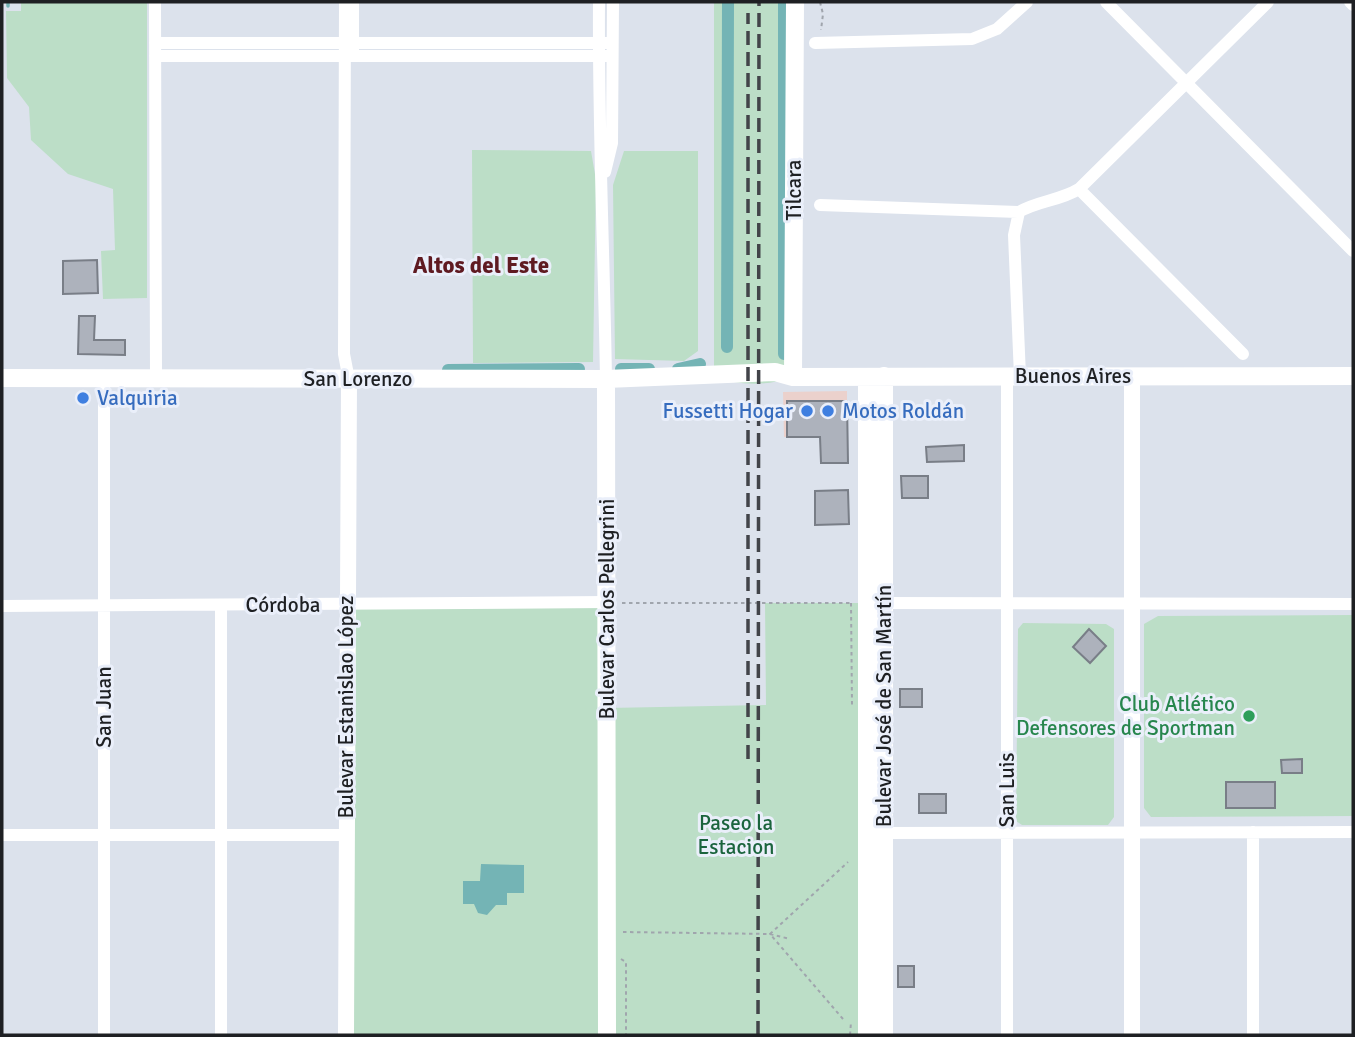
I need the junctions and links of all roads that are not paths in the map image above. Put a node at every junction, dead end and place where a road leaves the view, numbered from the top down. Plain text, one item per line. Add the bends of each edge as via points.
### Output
1 (155, 2) edge
2 (345, 2) edge
3 (353, 2) edge
4 (599, 2) edge
5 (613, 2) edge
6 (795, 2) edge
7 (1027, 2) edge
8 (1106, 2) edge
9 (1268, 2) edge
10 (822, 43) road end
11 (155, 49) junction
12 (349, 49) junction
13 (599, 49) junction
14 (612, 49) junction
15 (1186, 83) junction
16 (605, 143) junction
17 (1079, 189) junction
18 (820, 205) dead end
19 (1019, 212) junction
20 (1353, 251) edge
21 (1243, 354) dead end
22 (1014, 376) junction
23 (1132, 376) junction
24 (1353, 376) edge
25 (748, 377) joint
26 (793, 377) junction
27 (875, 377) junction
28 (2, 378) edge
29 (104, 378) junction
30 (156, 379) junction
31 (606, 379) junction
32 (349, 380) junction
33 (607, 603) junction
34 (875, 603) junction
35 (346, 604) junction
36 (1007, 604) junction
37 (1132, 604) junction
38 (1353, 604) edge
39 (221, 605) junction
40 (2, 606) edge
41 (104, 606) junction
42 (1007, 832) junction
43 (1132, 832) junction
44 (1253, 832) junction
45 (1353, 832) edge
46 (875, 833) junction
47 (2, 835) edge
48 (104, 835) junction
49 (221, 835) junction
50 (346, 835) junction
51 (856, 1034) edge
52 (104, 1035) edge
53 (221, 1035) edge
54 (346, 1035) edge
55 (607, 1035) edge
56 (884, 1035) edge
57 (1007, 1035) edge
58 (1132, 1035) edge
59 (1253, 1035) edge

1 - 11 street
2 - 12 street, Bulevar Estanislao López
3 - 12 street, Bulevar Estanislao López
4 - 13 street, Bulevar Carlos Pellegrini
5 - 14 street, Bulevar Carlos Pellegrini
6 - 26 main road, Tilcara
7 - 10 street via 998,29 972,39
8 - 15 street
9 - 15 street
11 - 12 street
11 - 30 street
12 - 13 street
12 - 32 street, Bulevar Estanislao López
13 - 14 street
13 - 16 street, Bulevar Carlos Pellegrini
14 - 16 street, Bulevar Carlos Pellegrini
15 - 17 street
15 - 20 street
16 - 31 street, Bulevar Carlos Pellegrini
17 - 19 street
17 - 21 street
18 - 19 street
19 - 22 street, San Luis via 1014,235
22 - 23 main road, Buenos Aires
22 - 27 main road, Buenos Aires
22 - 36 street, San Luis
23 - 24 main road, Buenos Aires
23 - 37 street
25 - 26 main road, Buenos Aires via 776,383
25 - 31 main road, San Lorenzo via 731,383 714,377
26 - 27 main road, Buenos Aires
27 - 34 main road, Bulevar José de San Martín
28 - 29 main road, San Lorenzo
29 - 30 main road, San Lorenzo
29 - 41 street, San Juan
30 - 32 main road, San Lorenzo
31 - 32 main road, San Lorenzo
31 - 33 main road, Bulevar Carlos Pellegrini
32 - 35 street, Bulevar Estanislao López
33 - 35 street, Córdoba
33 - 55 main road, Bulevar Carlos Pellegrini
34 - 36 street
34 - 46 main road, Bulevar José de San Martín
35 - 39 street, Córdoba
35 - 50 street, Bulevar Estanislao López
36 - 37 street
36 - 42 street, San Luis
37 - 38 street
37 - 43 street
39 - 41 street, Córdoba
39 - 49 street
40 - 41 street, Córdoba
41 - 48 street, San Juan
42 - 43 street
42 - 46 street
42 - 57 street, San Luis
43 - 44 street
43 - 58 street
44 - 45 street
44 - 59 street
46 - 51 main road, Bulevar José de San Martín
46 - 56 main road, Bulevar José de San Martín
47 - 48 street
48 - 49 street
48 - 52 street, San Juan
49 - 50 street
49 - 53 street
50 - 54 street, Bulevar Estanislao López

